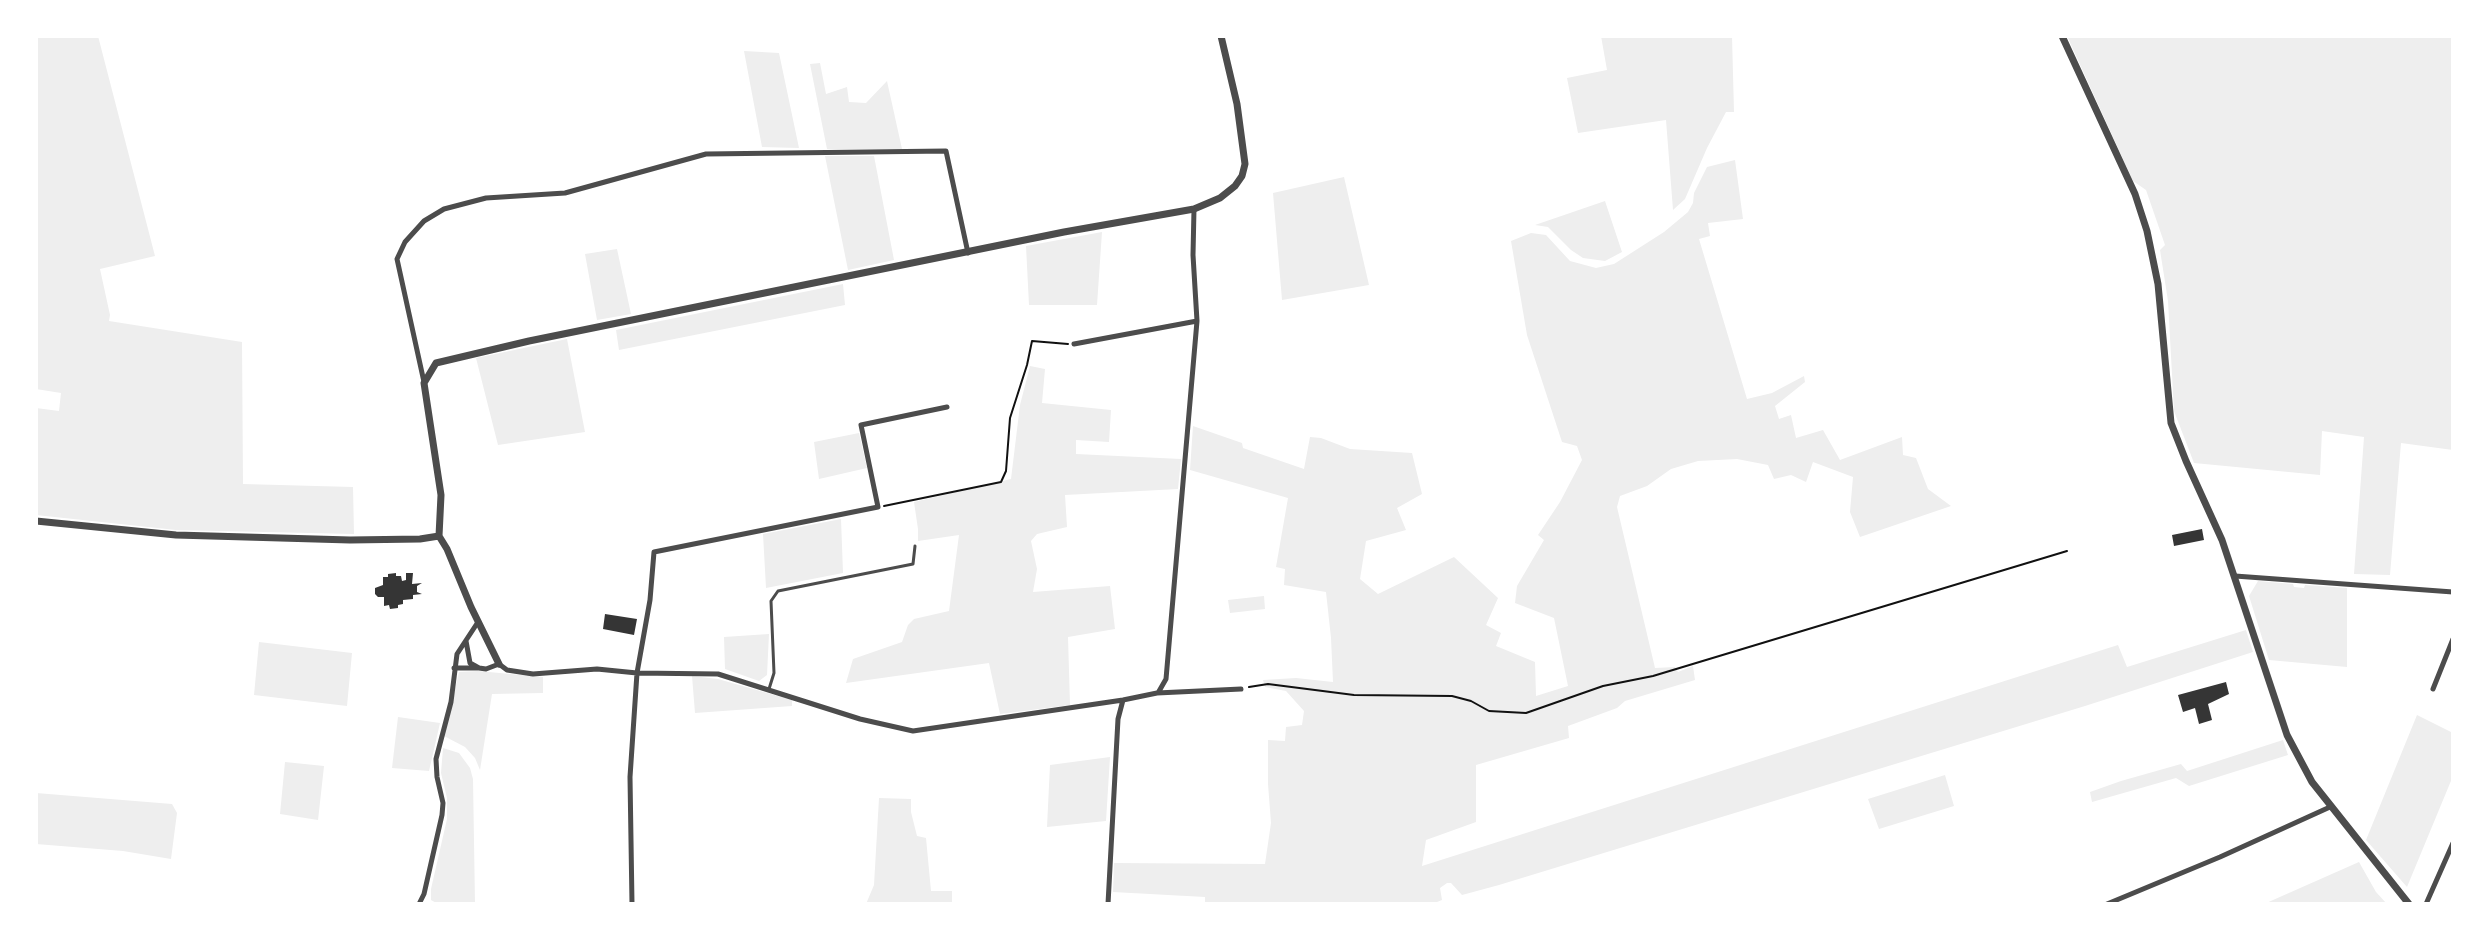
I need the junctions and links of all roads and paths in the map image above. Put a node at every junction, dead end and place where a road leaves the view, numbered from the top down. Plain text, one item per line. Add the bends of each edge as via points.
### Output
1 (1221, 36) edge
2 (2062, 36) edge
3 (1194, 209) junction
4 (968, 253) junction
5 (1197, 321) junction
6 (1074, 344) joint
7 (424, 383) junction
8 (947, 407) dead end
9 (878, 507) junction
10 (36, 521) edge
11 (439, 536) junction
12 (915, 546) dead end
13 (2067, 551) dead end
14 (2234, 576) junction
15 (2453, 592) edge
16 (478, 622) junction
17 (2453, 639) edge
18 (466, 641) junction
19 (499, 664) junction
20 (454, 668) junction
21 (479, 668) junction
22 (637, 673) junction
23 (769, 689) junction
24 (1241, 689) joint
25 (2433, 689) dead end
26 (1157, 693) junction
27 (1123, 700) junction
28 (2330, 807) junction
29 (2453, 843) edge
30 (419, 904) edge
31 (632, 904) edge
32 (1108, 904) edge
33 (2107, 904) edge
34 (2409, 904) edge
35 (2426, 904) edge

1 - 3 street via 1245,164 1235,186
2 - 14 street via 2147,231 2158,284 2171,423
3 - 4 street
3 - 5 street
4 - 7 street via 436,363
4 - 7 street via 946,151 706,154 565,193 486,198 444,209 424,221 397,259
5 - 6 street
5 - 26 street via 1166,679
6 - 9 path via 1032,341 1010,418 1001,482
7 - 11 street via 441,495
8 - 9 street via 861,425
9 - 22 street via 654,552
10 - 11 street via 221,537
11 - 16 street
12 - 23 lane via 913,564 778,591 771,601 774,673
13 - 24 path via 1526,713 1489,711 1452,696 1354,695 1268,684
14 - 15 street
14 - 28 street via 2287,735
16 - 18 street
16 - 19 street
17 - 25 street
18 - 20 street
18 - 21 street via 470,663
19 - 21 street
19 - 22 street via 533,674 597,669
20 - 21 street
20 - 30 street via 436,759 442,794 439,837
22 - 23 street via 718,674
22 - 31 street via 630,777
23 - 27 street via 913,731
24 - 26 street
26 - 27 street
27 - 32 street
28 - 33 street
28 - 34 street
29 - 35 street

